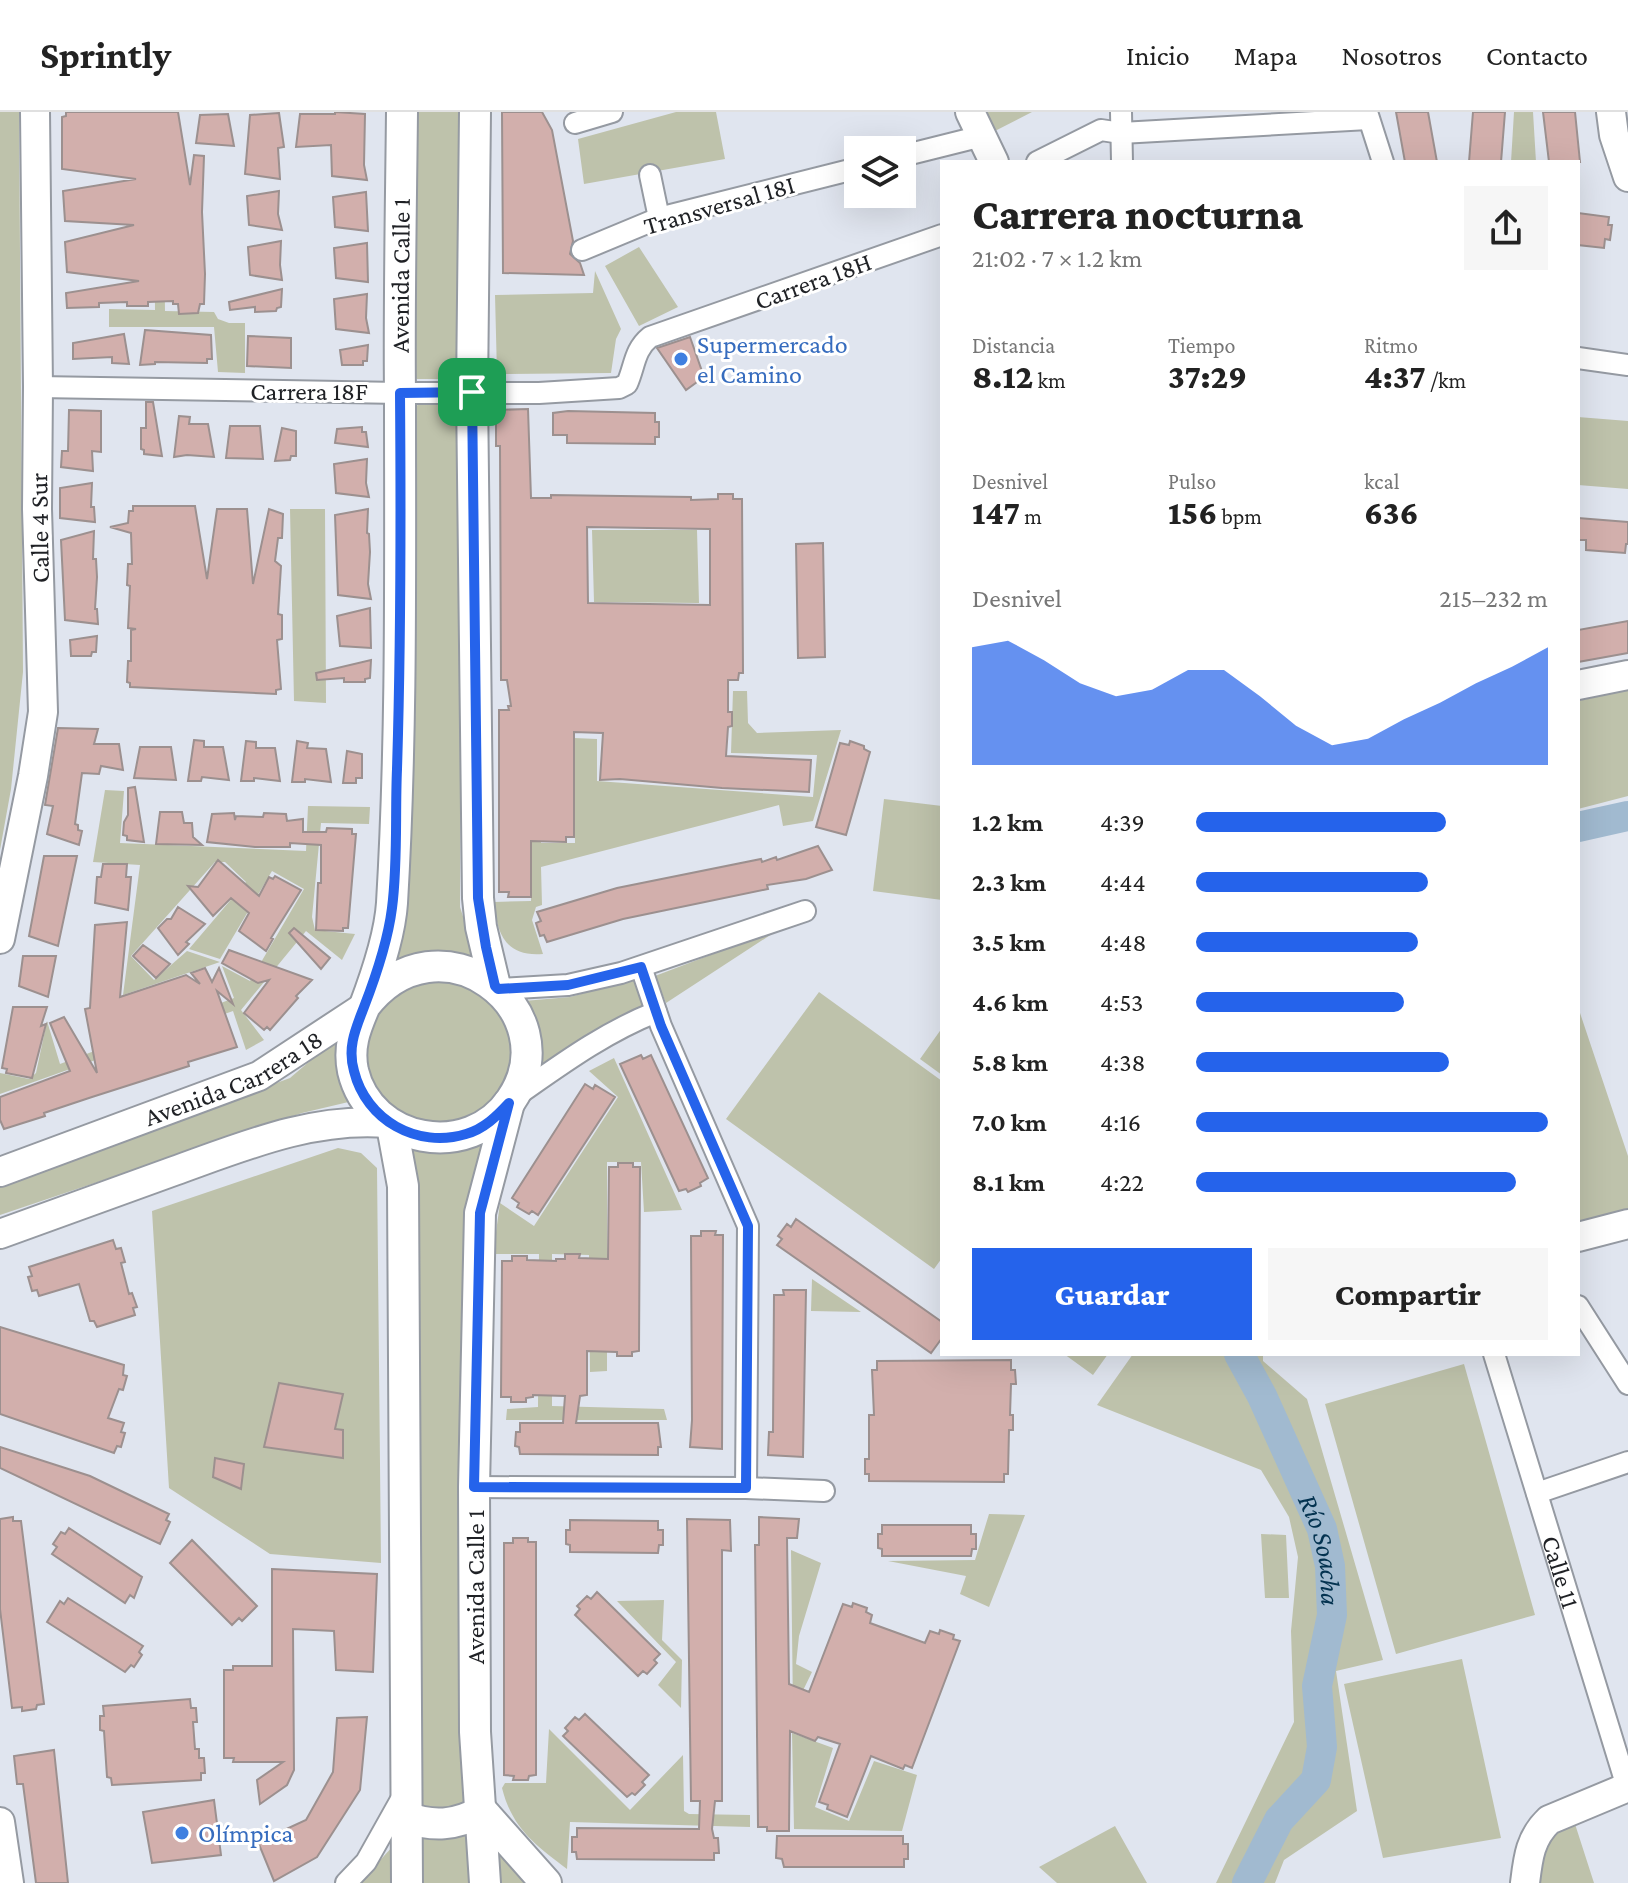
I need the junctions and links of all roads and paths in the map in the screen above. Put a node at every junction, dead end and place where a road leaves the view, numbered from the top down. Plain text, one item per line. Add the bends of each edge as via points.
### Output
1 (35, 112) edge
2 (402, 112) edge
3 (475, 112) edge
4 (1121, 112) edge
5 (1611, 112) edge
6 (605, 113) edge
7 (1368, 116) edge
8 (575, 123) dead end
9 (976, 124) edge
10 (1121, 133) junction
11 (916, 150) edge
12 (993, 160) edge
13 (1041, 160) edge
14 (1122, 160) edge
15 (1382, 160) edge
16 (844, 172) edge
17 (650, 175) dead end
18 (1628, 177) edge
19 (659, 218) junction
20 (940, 236) edge
21 (582, 250) dead end
22 (1580, 358) edge
23 (1628, 365) edge
24 (627, 384) joint
25 (38, 387) junction
26 (472, 392) junction
27 (400, 393) junction
28 (1628, 675) edge
29 (1580, 685) edge
30 (805, 911) dead end
31 (0, 939) edge
32 (641, 967) junction
33 (496, 987) junction
34 (364, 1007) junction
35 (656, 1012) junction
36 (511, 1100) junction
37 (390, 1124) junction
38 (0, 1172) edge
39 (1628, 1224) edge
40 (0, 1234) edge
41 (1580, 1236) edge
42 (1580, 1309) edge
43 (1495, 1356) edge
44 (1628, 1384) edge
45 (1628, 1462) edge
46 (474, 1487) junction
47 (746, 1488) junction
48 (824, 1491) dead end
49 (1537, 1493) junction
50 (1628, 1788) edge
51 (405, 1805) junction
52 (482, 1811) junction
53 (0, 1822) edge
54 (9, 1883) edge
55 (346, 1883) edge
56 (407, 1883) edge
57 (485, 1883) edge
58 (546, 1883) edge
59 (1525, 1883) edge

1 - 25 main road, Calle 4 Sur
2 - 27 main road, Avenida Calle 1
3 - 26 main road
4 - 10 street
5 - 18 main road
6 - 8 street
7 - 10 street
7 - 15 street
9 - 11 street
9 - 12 main road
10 - 13 street via 1101,130
10 - 14 street
16 - 19 street, Transversal 18I
17 - 19 street
19 - 21 street, Transversal 18I
20 - 24 street, Carrera 18H via 650,337 640,345
22 - 23 street
24 - 26 street, Carrera 18F via 539,393
25 - 27 street, Carrera 18F
25 - 31 main road, Calle 4 Sur via 43,712
26 - 27 street, Carrera 18F
26 - 33 main road via 478,898
27 - 34 main road, Avenida Calle 1 via 401,603 392,908
28 - 29 main road
30 - 32 street, Avenida Carrera 18
32 - 33 street, Avenida Carrera 18 via 568,985
32 - 35 street
33 - 34 main road, Avenida Carrera 18 via 475,973 429,966 386,983
33 - 36 main road via 513,1007 526,1053
34 - 37 main road via 355,1027 352,1067 368,1104
34 - 38 main road, Avenida Carrera 18 via 259,1076
35 - 36 street via 598,1040
35 - 47 street via 748,1226
36 - 37 main road via 491,1121 468,1134 443,1139 416,1136
36 - 46 main road, Avenida Calle 1 via 480,1213
37 - 40 main road via 317,1124
37 - 51 main road via 403,1186
39 - 41 main road
42 - 44 street
43 - 49 street, Calle 11
45 - 49 street
46 - 47 street
46 - 52 main road, Avenida Calle 1 via 475,1732
47 - 48 street
49 - 50 street, Calle 11
50 - 59 main road via 1539,1829 1530,1846
51 - 52 main road via 436,1825
51 - 55 street
51 - 56 main road
52 - 57 main road, Avenida Calle 1
52 - 58 main road
53 - 54 main road

